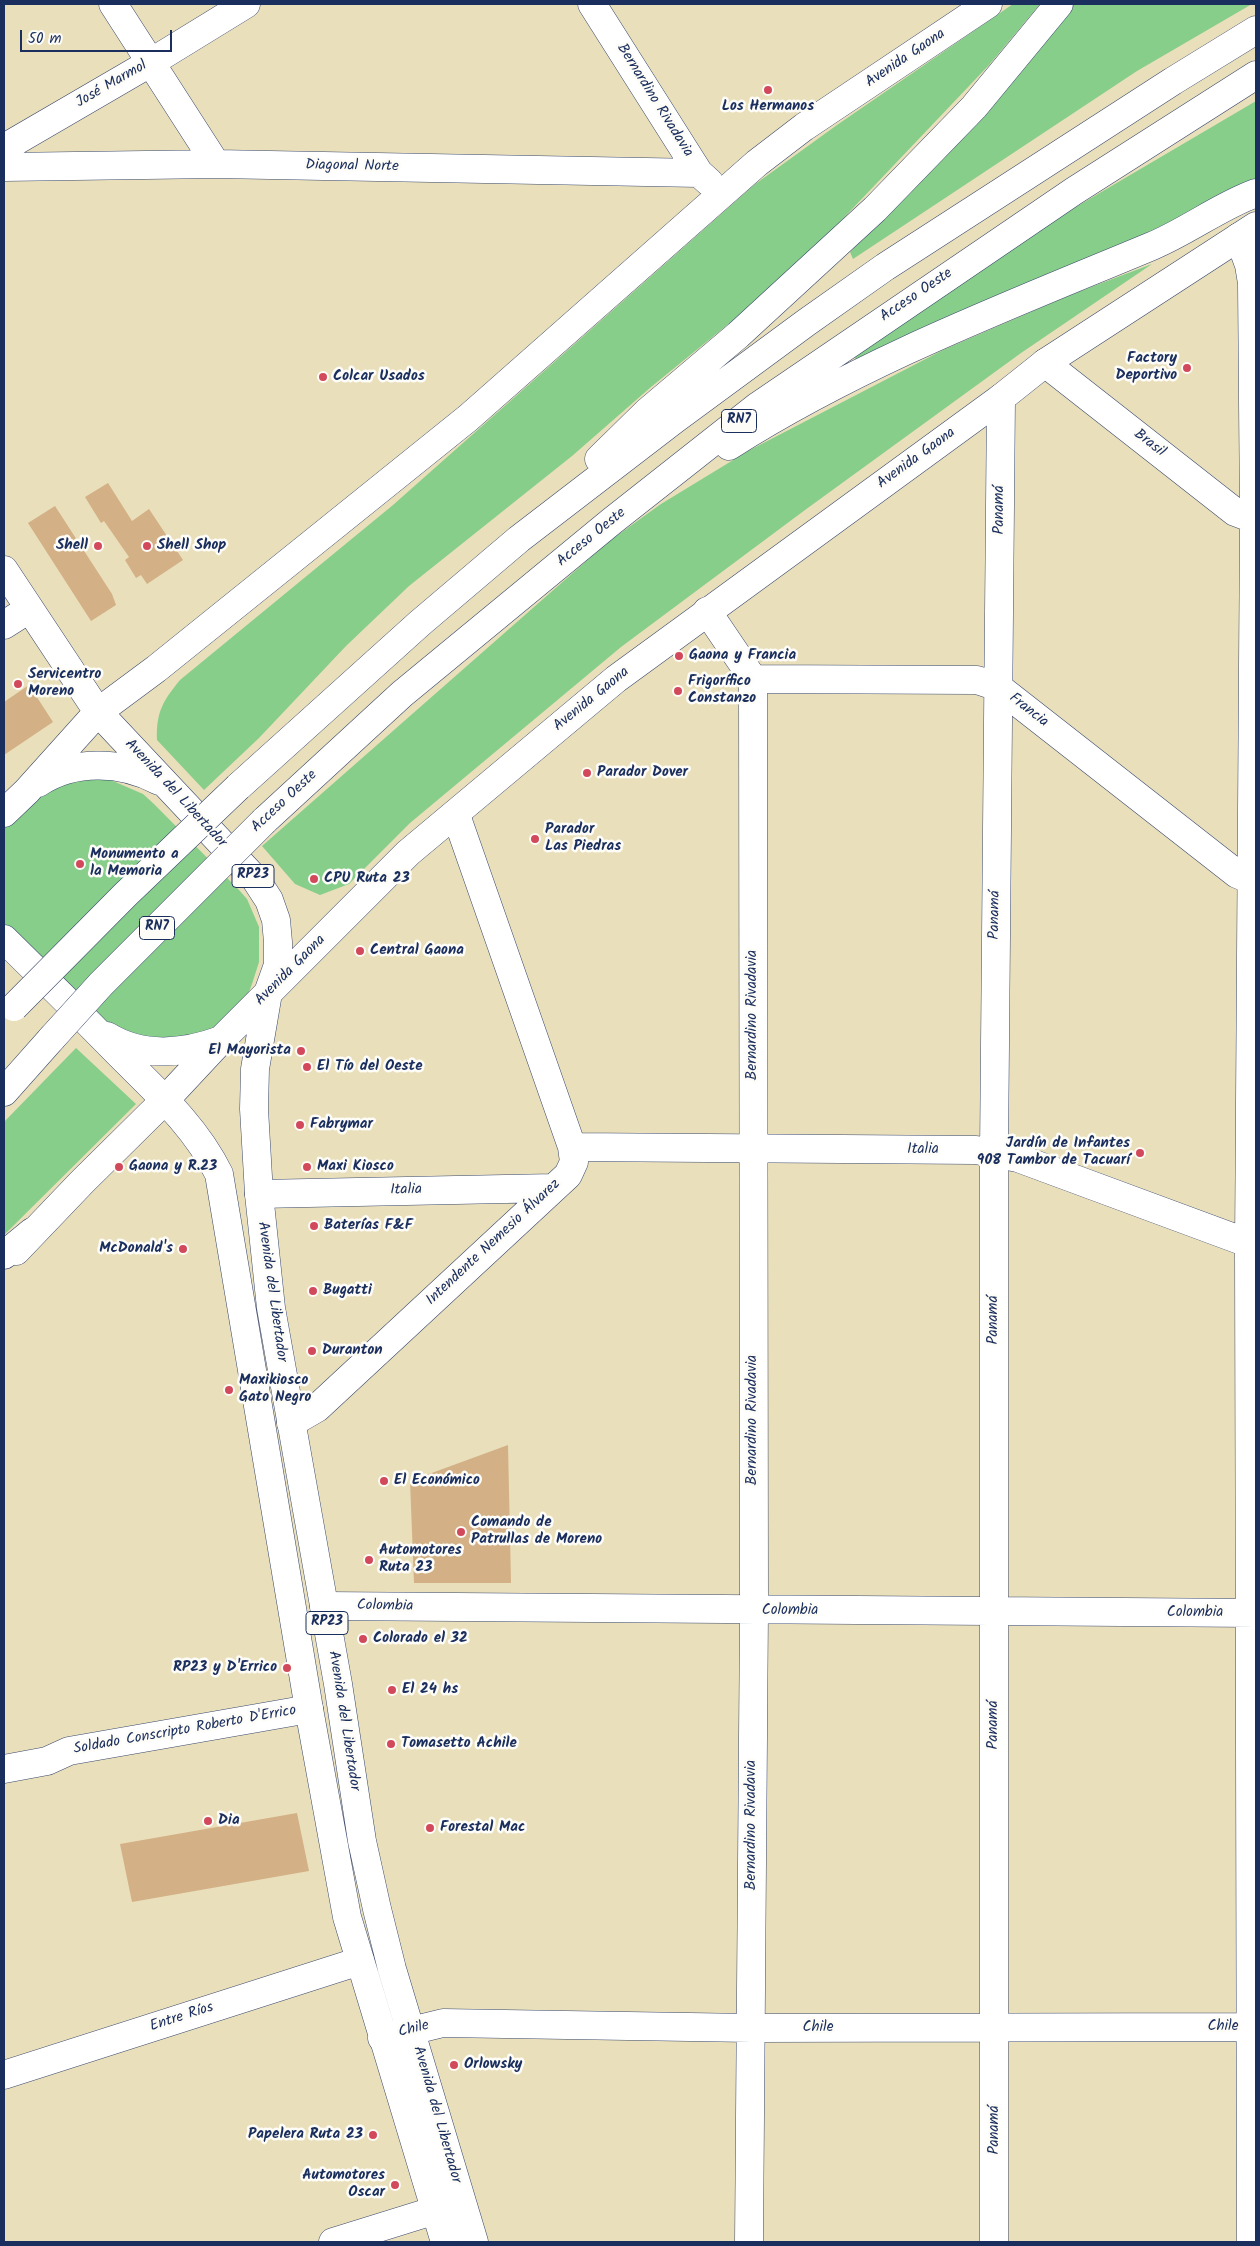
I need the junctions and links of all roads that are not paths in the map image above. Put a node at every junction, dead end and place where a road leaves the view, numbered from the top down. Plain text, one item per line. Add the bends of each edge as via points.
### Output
1 (113, 4) edge
2 (246, 4) edge
3 (592, 4) edge
4 (988, 4) edge
5 (1059, 4) edge
6 (1256, 30) edge
7 (150, 62) junction
8 (1256, 75) edge
9 (4, 148) edge
10 (216, 164) junction
11 (4, 168) edge
12 (700, 173) junction
13 (1256, 193) edge
14 (722, 194) junction
15 (1248, 231) edge
16 (1045, 362) junction
17 (1001, 398) junction
18 (1255, 520) edge
19 (612, 521) junction
20 (519, 539) junction
21 (4, 570) edge
22 (29, 609) junction
23 (707, 611) junction
24 (4, 625) edge
25 (752, 678) junction
26 (998, 687) junction
27 (98, 712) junction
28 (167, 786) junction
29 (27, 791) junction
30 (4, 814) edge
31 (456, 815) junction
32 (1254, 881) edge
33 (4, 939) edge
34 (268, 993) junction
35 (9, 1012) edge
36 (95, 1029) junction
37 (222, 1040) junction
38 (4, 1092) edge
39 (165, 1100) junction
40 (572, 1147) junction
41 (753, 1148) junction
42 (994, 1152) junction
43 (554, 1188) junction
44 (258, 1194) junction
45 (32, 1232) junction
46 (1253, 1245) edge
47 (4, 1255) edge
48 (4, 1265) edge
49 (291, 1423) junction
50 (324, 1606) junction
51 (754, 1611) junction
52 (993, 1612) junction
53 (1254, 1613) edge
54 (309, 1709) junction
55 (4, 1769) edge
56 (360, 1961) junction
57 (1254, 2027) edge
58 (751, 2028) junction
59 (995, 2028) junction
60 (412, 2030) junction
61 (382, 2038) junction
62 (4, 2075) edge
63 (436, 2210) junction
64 (333, 2242) edge
65 (445, 2242) edge
66 (474, 2242) edge
67 (749, 2242) edge
68 (994, 2242) edge
69 (1251, 2242) edge

1 - 7 main road
2 - 7 main road, José Marmol
3 - 12 main road, Bernardino Rivadavia
4 - 14 main road, Avenida Gaona via 804,127
5 - 20 main road via 974,107 875,209 738,335 646,412
6 - 20 main road, RN7 via 1017,181 807,322
7 - 9 main road, José Marmol
7 - 10 main road
8 - 19 main road, Acceso Oeste / RN7 via 1074,191 758,406
10 - 11 main road, Diagonal Norte
10 - 12 main road, Diagonal Norte
12 - 14 main road, Bernardino Rivadavia
13 - 19 main road via 1154,246 952,330 839,382 734,443
14 - 27 main road, Avenida Gaona via 468,418
15 - 16 main road, Avenida Gaona
15 - 18 main road via 1252,283
16 - 17 main road, Avenida Gaona
16 - 18 main road, Brasil via 1235,512
17 - 23 main road, Avenida Gaona
17 - 26 main road, Panamá
18 - 32 main road
19 - 38 main road, Acceso Oeste / RN7, bridge via 402,694 264,821 101,984
20 - 35 main road, RN7, bridge via 238,786
21 - 22 main road, Avenida del Libertador / RP23
22 - 24 main road
22 - 27 main road, Avenida del Libertador / RP23
23 - 25 main road
23 - 31 main road, Avenida Gaona via 616,679
25 - 26 main road, Francia via 977,680
25 - 41 main road, Bernardino Rivadavia
26 - 32 main road, Francia via 1237,874
26 - 42 main road, Panamá
27 - 28 main road, Avenida del Libertador / RP23
27 - 29 main road, Avenida Gaona
28 - 29 main road via 137,771 96,766 56,774
28 - 34 main road, Avenida del Libertador / RP23 via 256,880 269,900 276,920 278,965
29 - 30 main road, Avenida Gaona
31 - 34 main road, Avenida Gaona via 408,853
31 - 40 main road, Intendente Nemesio Álvarez
32 - 46 main road
33 - 36 main road, Avenida del Libertador / RP23
34 - 37 main road, Avenida Gaona
34 - 44 main road, Avenida del Libertador / RP23 via 255,1069
36 - 37 main road via 135,1048 157,1052 201,1048
36 - 39 main road, Avenida del Libertador / RP23
37 - 39 main road, Avenida Gaona
39 - 45 main road, Avenida Gaona
39 - 54 main road, Avenida del Libertador / RP23 via 194,1133 219,1174
40 - 41 main road, Italia
40 - 43 main road, Intendente Nemesio Álvarez via 574,1162 568,1175
41 - 42 main road, Italia
41 - 51 main road, Bernardino Rivadavia
42 - 46 main road, Italia
42 - 52 main road, Panamá
43 - 44 main road, Italia
43 - 49 main road, Intendente Nemesio Álvarez via 317,1408
44 - 49 main road, Avenida del Libertador / RP23 via 271,1308
45 - 47 main road
45 - 48 main road, Avenida Gaona
46 - 53 main road
49 - 50 main road, Avenida del Libertador / RP23
50 - 51 main road, Colombia
50 - 60 main road, Avenida del Libertador / RP23 via 368,1870 392,1969
51 - 52 main road, Colombia
51 - 58 main road, Bernardino Rivadavia
52 - 53 main road, Colombia
52 - 59 main road, Panamá
53 - 57 main road
54 - 55 main road, Soldado Conscripto Roberto D'Errico via 69,1751 47,1760
54 - 56 main road, Avenida del Libertador / RP23 via 347,1917
56 - 61 main road, Avenida del Libertador / RP23
56 - 62 main road, Entre Ríos
57 - 59 main road, Chile
57 - 69 main road
58 - 59 main road, Chile
58 - 60 main road, Chile via 443,2023
58 - 67 main road, Bernardino Rivadavia
59 - 68 main road, Panamá
60 - 61 main road, Chile
60 - 66 main road, Avenida del Libertador / RP23
61 - 63 main road, Avenida del Libertador / RP23
63 - 64 main road
63 - 65 main road, Avenida del Libertador / RP23

